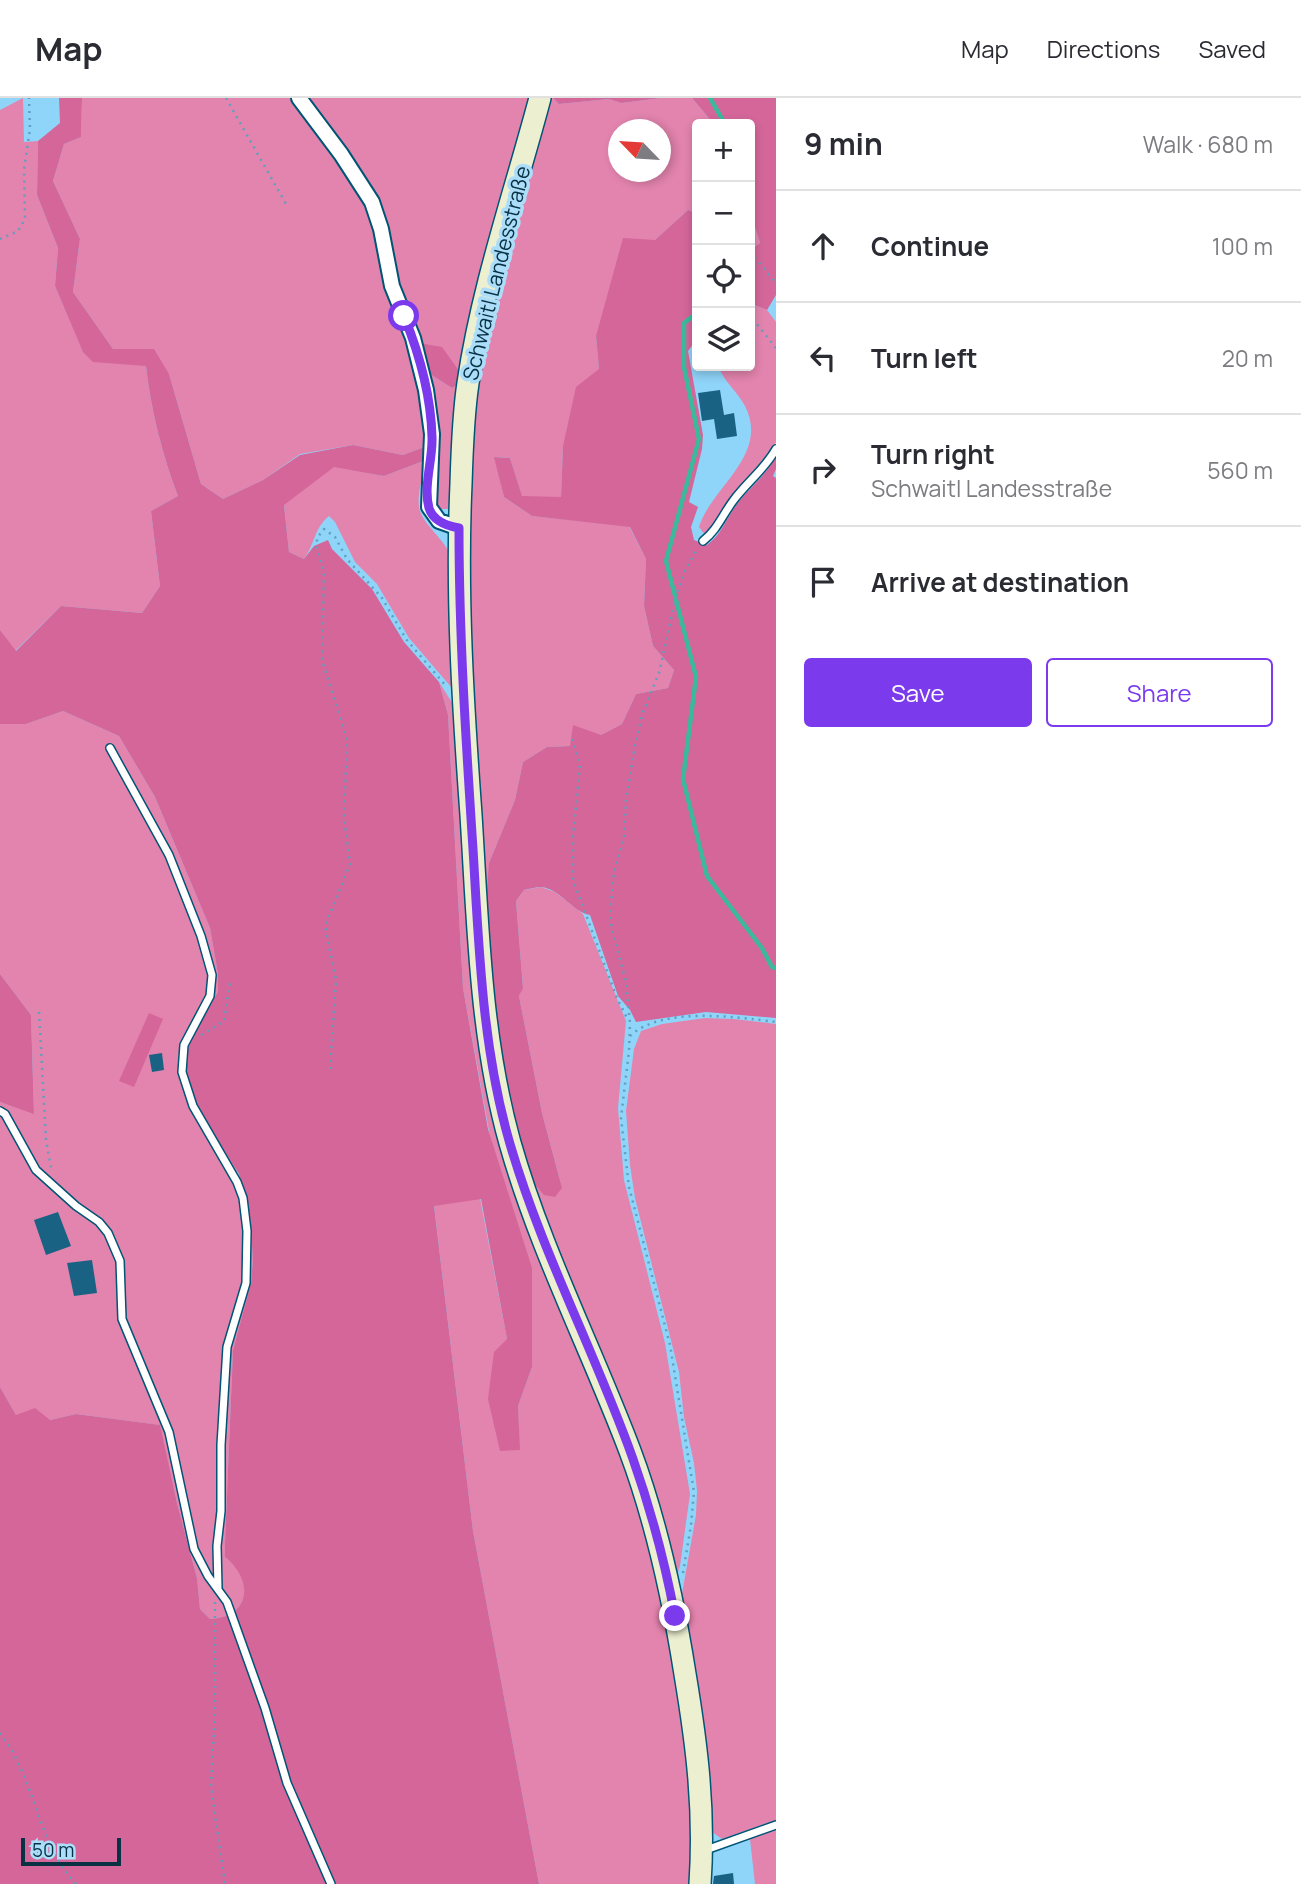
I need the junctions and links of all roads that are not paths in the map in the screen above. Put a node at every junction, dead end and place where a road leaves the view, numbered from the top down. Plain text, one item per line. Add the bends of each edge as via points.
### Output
1 (299, 98) edge
2 (540, 98) edge
3 (776, 449) edge
4 (459, 528) junction
5 (703, 541) road end
6 (110, 748) dead end
7 (0, 1111) edge
8 (218, 1588) junction
9 (776, 1825) edge
10 (702, 1851) junction
11 (331, 1884) edge
12 (700, 1884) edge

1 - 4 street via 372,202 392,286 413,338 426,390 432,434 429,507 439,521
2 - 4 street, Schwaitl Landesstraße via 473,352
3 - 5 lane
4 - 10 street, Schwaitl Landesstraße via 463,698 485,1023 496,1090 546,1251 645,1494 671,1592 698,1759
6 - 8 lane via 169,855 201,936 212,975 210,996 184,1045 182,1072 193,1106 243,1198 246,1283 227,1347
7 - 8 lane via 36,1170 108,1233 120,1261 122,1319 169,1432 197,1556
8 - 11 lane via 265,1708 287,1783
9 - 10 lane
10 - 12 street, Schwaitl Landesstraße

